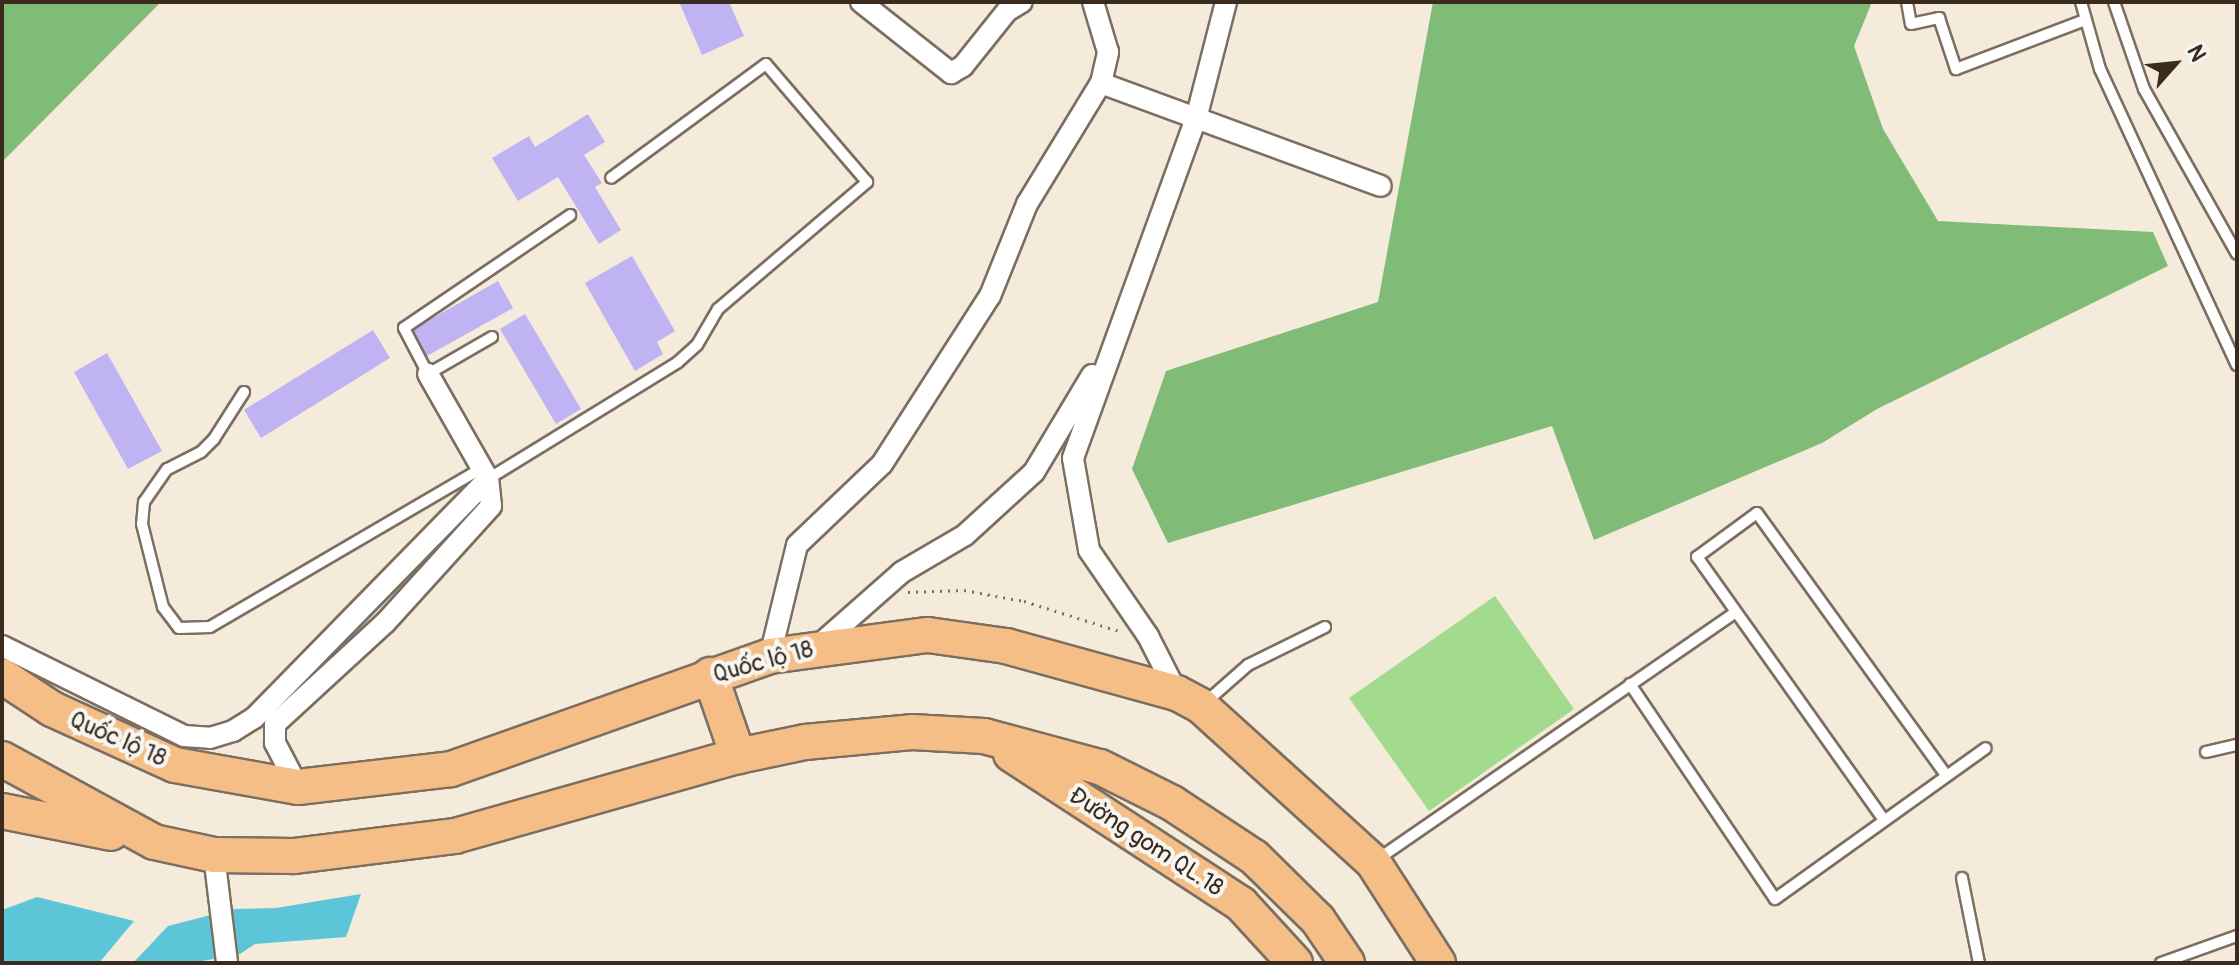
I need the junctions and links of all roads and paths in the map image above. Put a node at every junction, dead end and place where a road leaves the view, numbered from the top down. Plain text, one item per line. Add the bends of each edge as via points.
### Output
1 (861, 2) edge
2 (1022, 2) edge
3 (1093, 2) edge
4 (1226, 2) edge
5 (1907, 2) edge
6 (2081, 2) edge
7 (2114, 2) edge
8 (2085, 20) junction
9 (1101, 83) junction
10 (1197, 115) junction
11 (611, 178) dead end
12 (1381, 186) dead end
13 (570, 215) dead end
14 (2237, 254) edge
15 (492, 337) dead end
16 (1110, 344) junction
17 (2237, 365) edge
18 (428, 374) junction
19 (244, 392) dead end
20 (485, 474) junction
21 (900, 593) dead end
22 (1735, 613) junction
23 (1325, 627) dead end
24 (1120, 631) dead end
25 (2, 646) edge
26 (818, 646) junction
27 (770, 656) junction
28 (710, 675) junction
29 (2, 676) edge
30 (1630, 684) junction
31 (1189, 699) junction
32 (984, 736) junction
33 (2237, 745) edge
34 (1986, 748) dead end
35 (2206, 752) dead end
36 (738, 756) junction
37 (2, 759) edge
38 (1947, 776) junction
39 (298, 787) junction
40 (2, 811) edge
41 (1884, 820) junction
42 (154, 842) junction
43 (214, 855) junction
44 (1373, 862) junction
45 (1962, 878) dead end
46 (2237, 936) edge
47 (227, 959) edge
48 (1295, 963) edge
49 (1347, 963) edge
50 (1438, 963) edge
51 (1979, 963) edge
52 (2161, 963) edge

1 - 2 street via 951,73 963,66 1007,11
3 - 9 street via 1108,52
4 - 10 street
5 - 8 lane via 1911,24 1939,18 1956,69
6 - 8 lane
7 - 14 lane via 2151,102
8 - 17 lane via 2100,69
9 - 10 street
9 - 27 street via 1027,204 990,296 882,464 797,545
10 - 12 street
10 - 16 street
11 - 20 lane via 766,64 867,182 718,309 697,345 678,362
13 - 18 lane via 406,325 404,332
15 - 18 lane
16 - 26 street via 1034,472 965,535 902,572
16 - 31 street via 1073,458 1089,550
18 - 20 street
19 - 20 lane via 214,439 167,469 144,502 142,524 163,607 179,628 210,627
20 - 25 street via 254,718 233,731 210,738 184,736
20 - 39 street via 491,506 385,623 275,724 275,743
21 - 24 path via 964,590 1024,601
22 - 30 lane
22 - 38 lane via 1697,557 1757,513
22 - 41 lane
23 - 31 lane
26 - 27 highway, Quốc lộ 18
26 - 31 highway, Quốc lộ 18 via 928,635 1006,646
27 - 28 highway, Quốc lộ 18
28 - 36 highway
28 - 39 highway, Quốc lộ 18 via 451,769
29 - 39 highway, Quốc lộ 18 via 52,709 175,765
30 - 41 lane via 1775,899
30 - 44 lane
31 - 44 highway, Quốc lộ 18
32 - 36 highway via 866,734
32 - 48 highway, Đường gom QL.18 via 1241,904
32 - 49 highway via 1100,767 1172,803 1254,857 1318,920
33 - 35 lane
34 - 38 lane
36 - 43 highway via 455,836 294,856
37 - 42 highway
38 - 41 lane
40 - 42 highway
42 - 43 highway
43 - 47 street
44 - 50 highway, Quốc lộ 18
45 - 51 lane
46 - 52 lane

